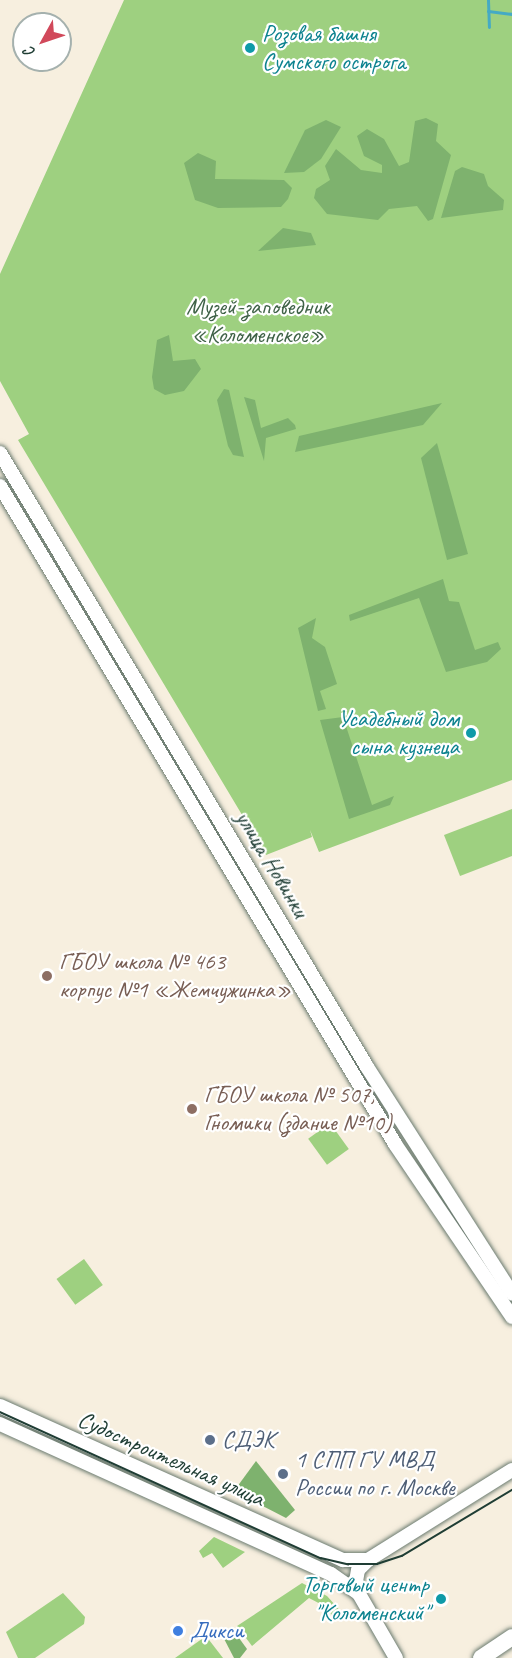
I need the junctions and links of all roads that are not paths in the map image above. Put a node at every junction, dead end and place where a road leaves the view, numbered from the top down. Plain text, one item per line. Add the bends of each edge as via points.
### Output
1 (0, 453) edge
2 (0, 486) edge
3 (367, 1067) junction
4 (353, 1076) junction
5 (512, 1294) edge
6 (512, 1317) edge
7 (0, 1406) edge
8 (0, 1424) edge
9 (512, 1470) edge
10 (368, 1560) junction
11 (358, 1593) junction
12 (512, 1637) edge
13 (396, 1658) edge
14 (481, 1658) edge

1 - 3 street, улица Новинки
2 - 4 street, улица Новинки
3 - 4 street
3 - 5 street, улица Новинки
4 - 6 street, улица Новинки
7 - 10 street, Судостроительная улица via 328,1555
8 - 11 street, Судостроительная улица via 331,1574
9 - 10 street
10 - 11 street via 355,1580
11 - 13 street
12 - 14 main road

